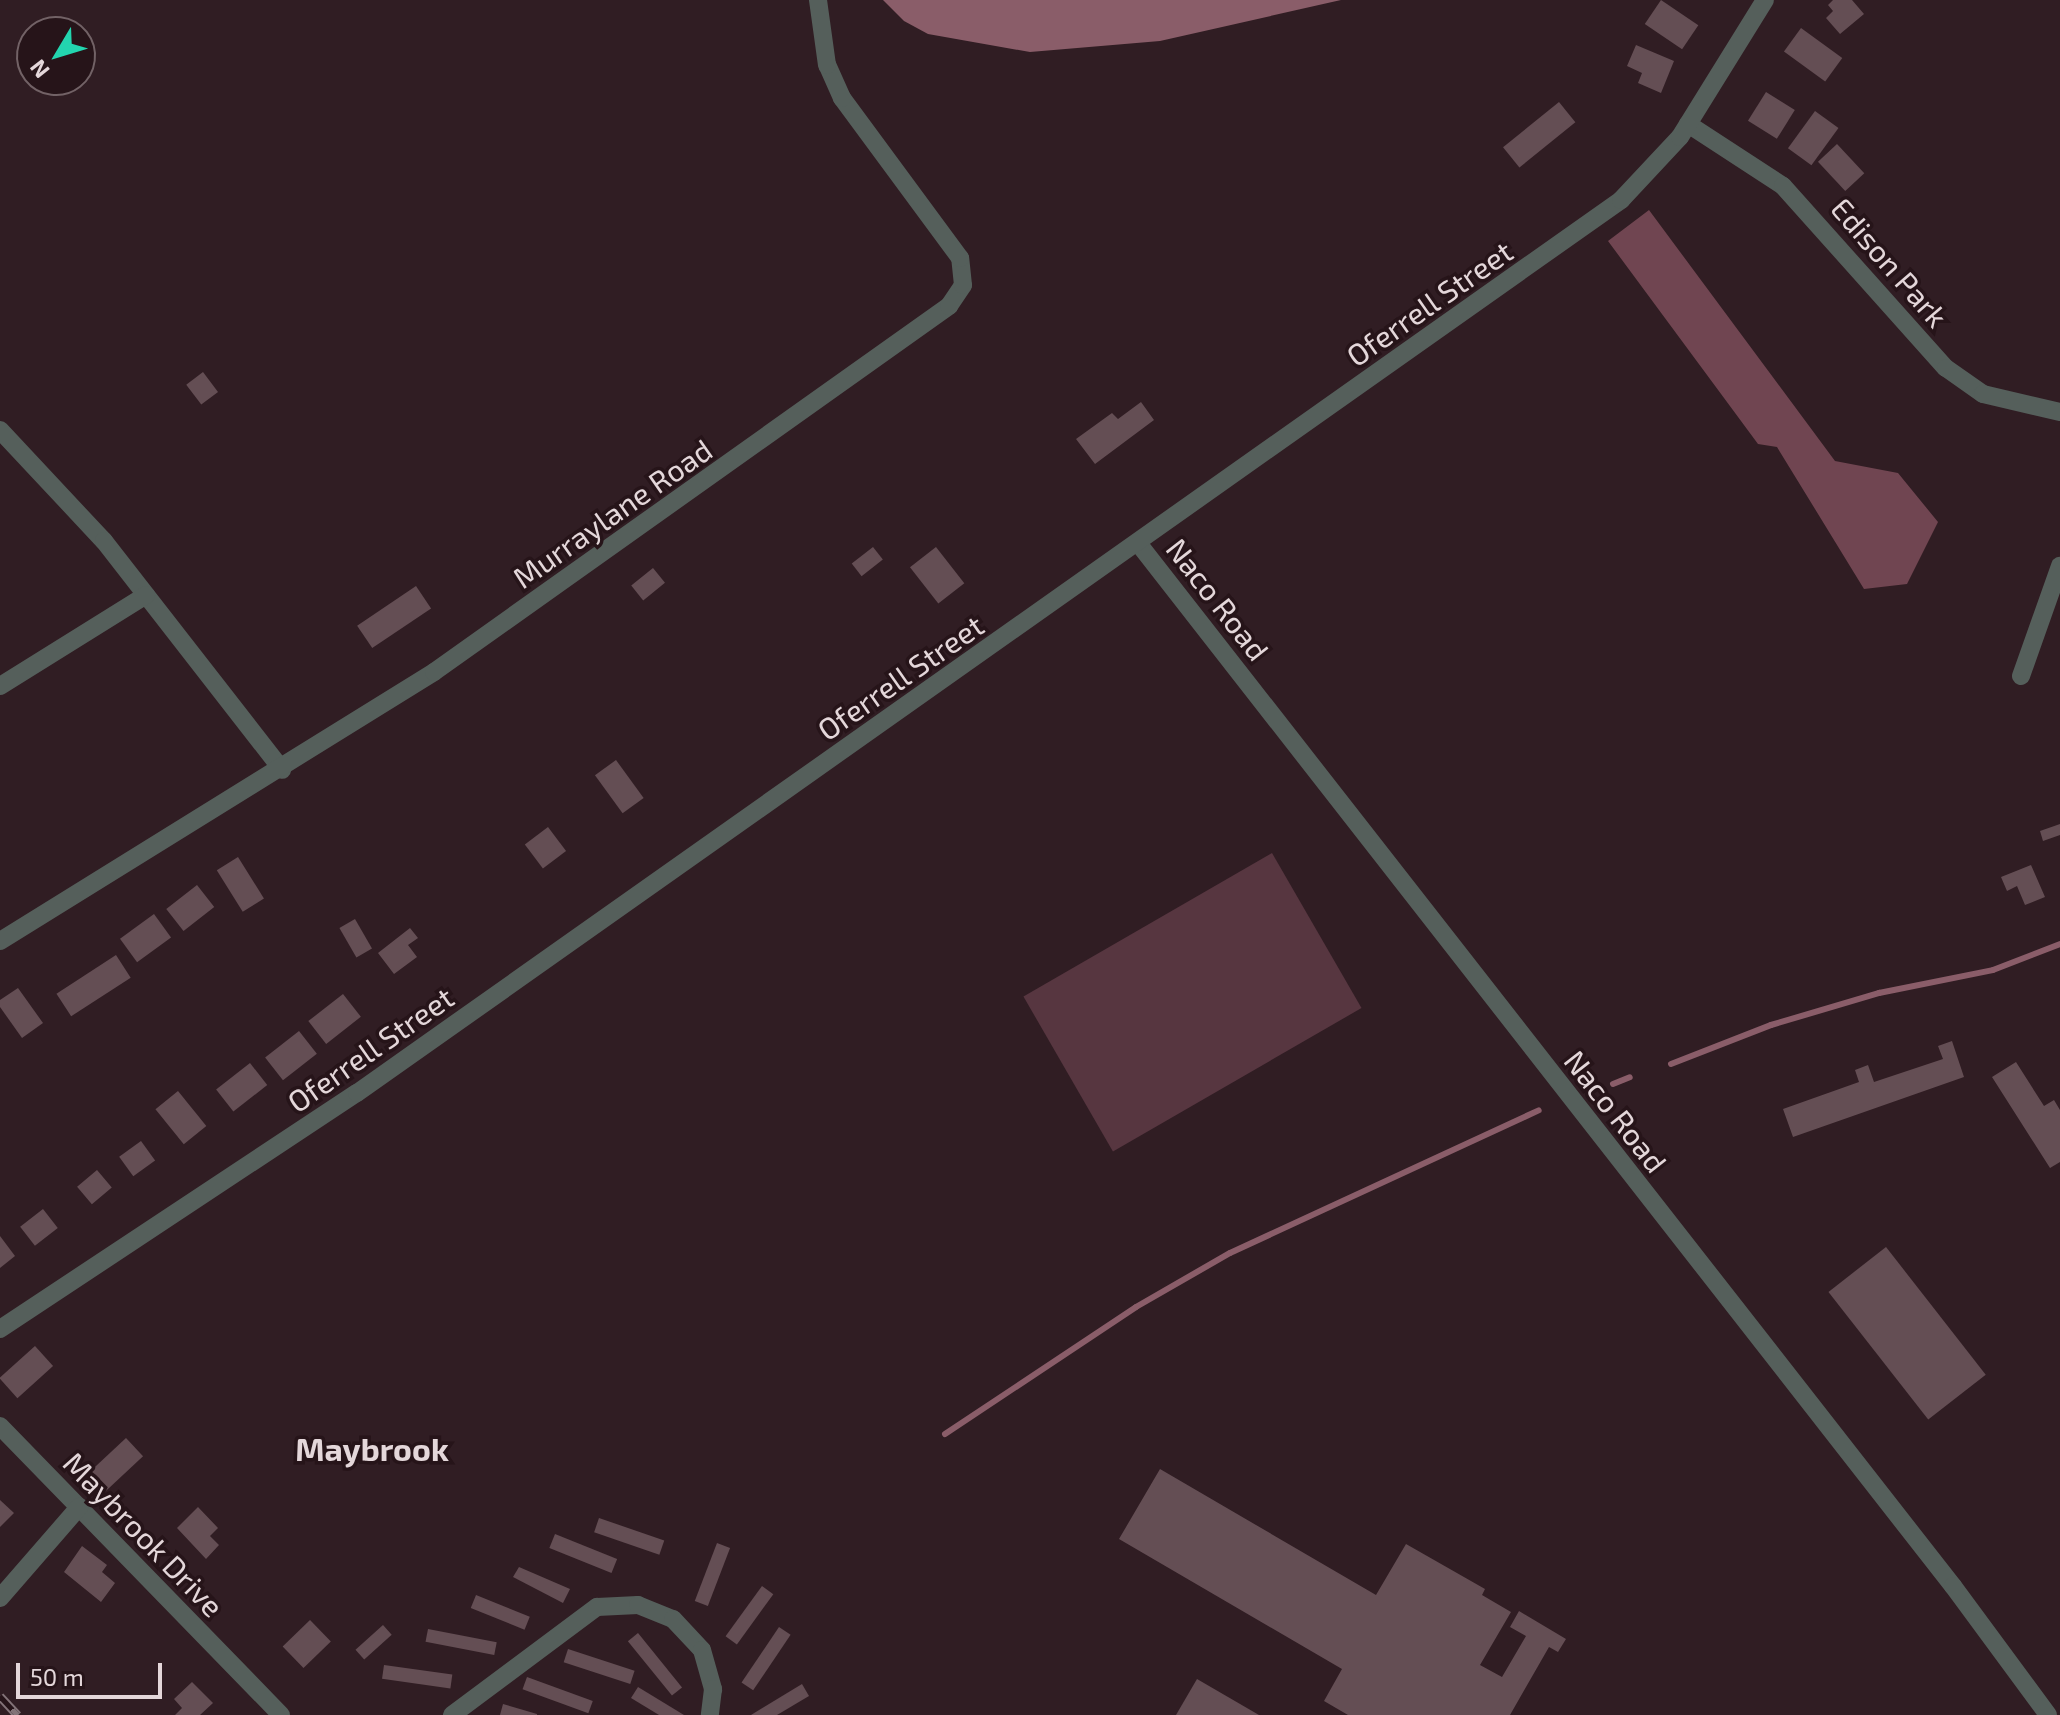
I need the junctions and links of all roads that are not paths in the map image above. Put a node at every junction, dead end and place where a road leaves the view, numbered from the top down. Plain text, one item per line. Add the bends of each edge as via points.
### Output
1 (818, 0) edge
2 (1765, 0) edge
3 (1688, 124) junction
4 (2060, 412) edge
5 (0, 430) edge
6 (1138, 543) junction
7 (2060, 566) edge
8 (146, 595) junction
9 (2021, 676) dead end
10 (0, 686) edge
11 (282, 770) junction
12 (0, 941) edge
13 (0, 1329) edge
14 (0, 1426) edge
15 (79, 1507) junction
16 (0, 1598) edge
17 (281, 1715) edge
18 (452, 1715) edge
19 (710, 1715) edge
20 (2048, 1715) edge

1 - 11 street, Murraylane Road via 827,65 842,98 960,258 963,285 949,306 622,541
2 - 3 street, Oferrell Street
3 - 4 street, Edison Park via 1783,186 1946,368 1983,394
3 - 6 street, Oferrell Street via 1621,200
5 - 8 street via 104,541
6 - 13 street, Oferrell Street via 357,1093
6 - 20 street, Naco Road via 1953,1586
7 - 9 street
8 - 10 street
8 - 11 street
11 - 12 street, Murraylane Road
14 - 15 street, Maybrook Drive
15 - 16 street
15 - 17 street, Maybrook Drive
18 - 19 street via 597,1607 638,1605 673,1619 702,1650 713,1689

